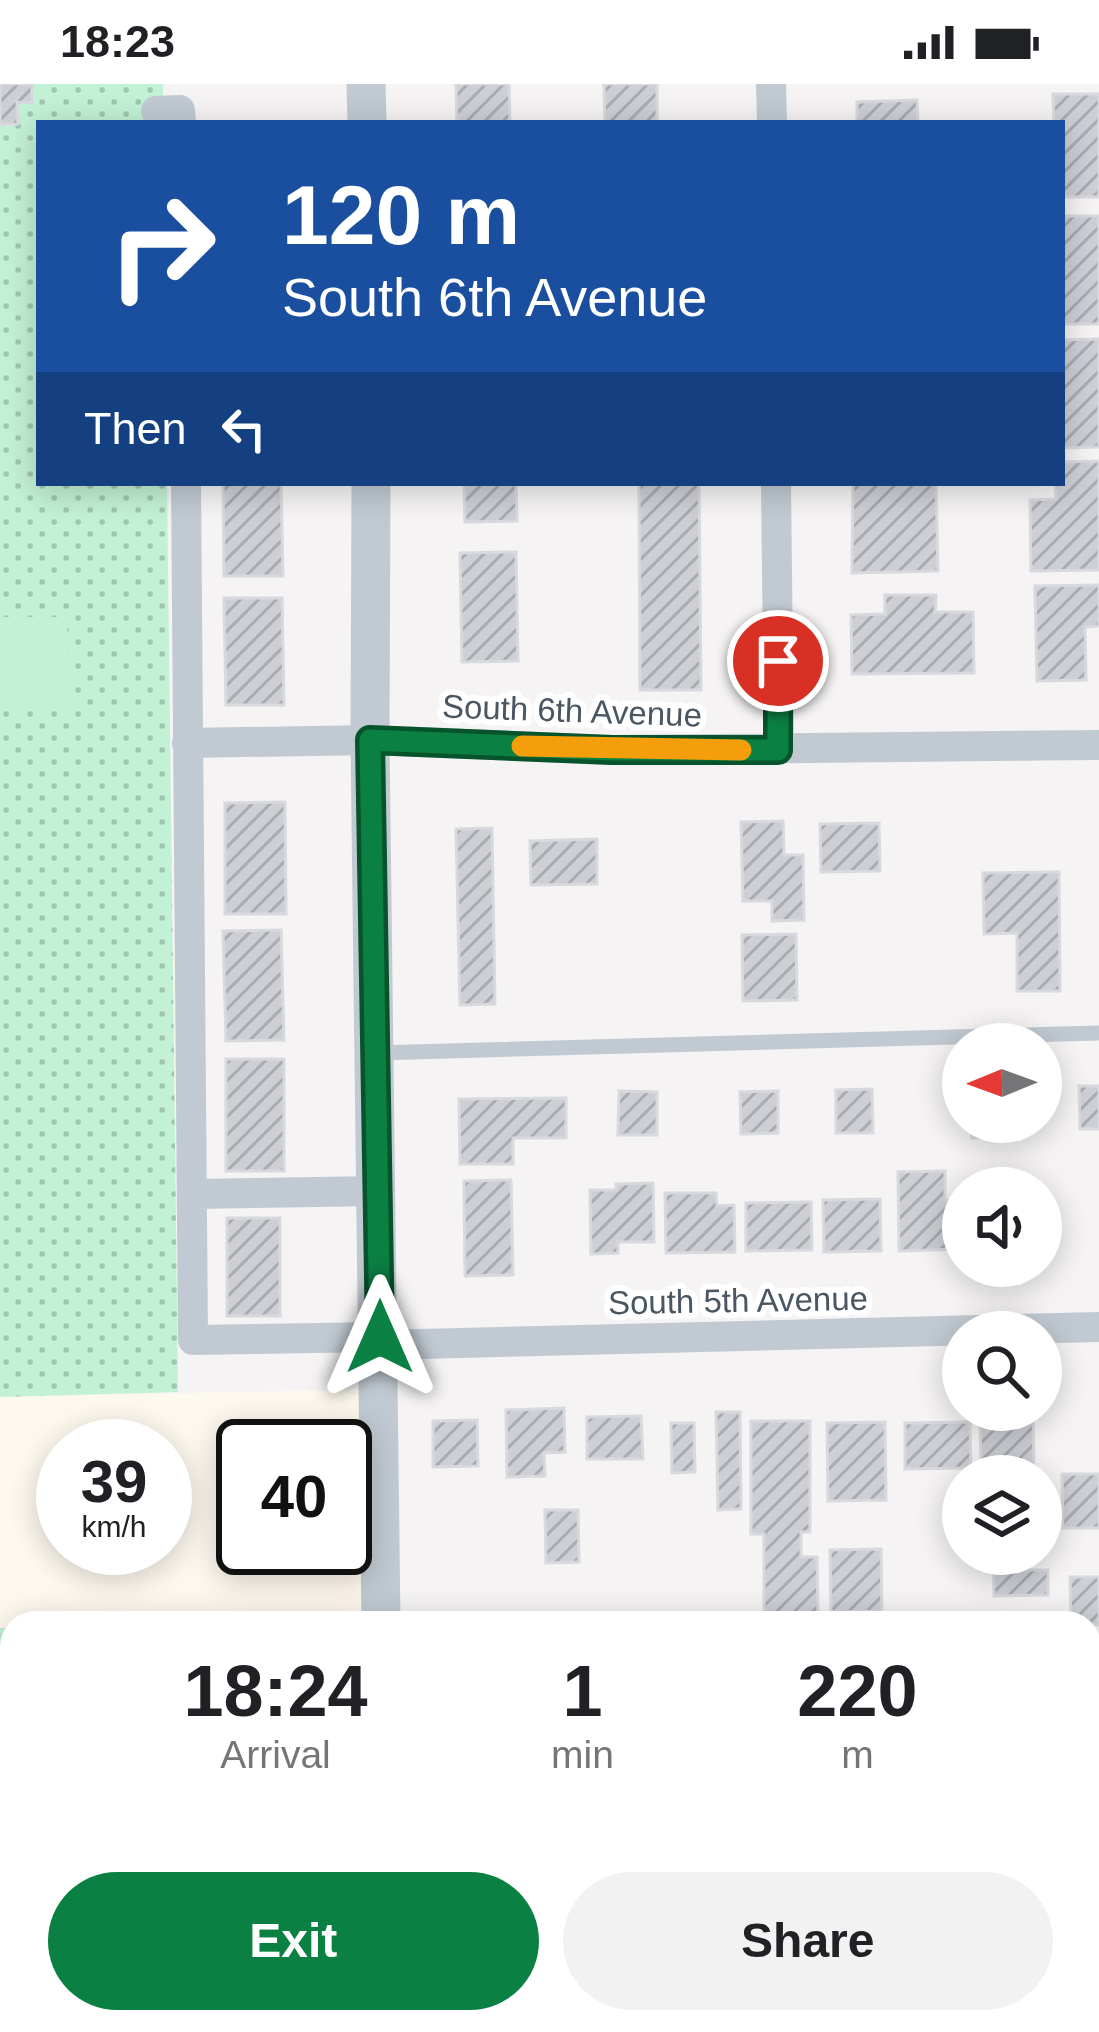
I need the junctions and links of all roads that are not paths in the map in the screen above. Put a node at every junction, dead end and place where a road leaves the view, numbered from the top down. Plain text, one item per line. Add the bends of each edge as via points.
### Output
1 (366, 84) edge
2 (772, 84) edge
3 (367, 120) edge
4 (772, 120) edge
5 (186, 486) edge
6 (371, 486) edge
7 (776, 486) edge
8 (370, 740) junction
9 (1099, 745) edge
10 (778, 750) junction
11 (181, 759) junction
12 (1099, 1034) edge
13 (377, 1053) junction
14 (378, 1191) junction
15 (192, 1194) junction
16 (1099, 1327) edge
17 (380, 1341) junction
18 (381, 1611) edge

1 - 3 street
2 - 4 street
5 - 11 street
6 - 8 street
7 - 10 street
8 - 10 street, South 6th Avenue
8 - 11 street, South 6th Avenue
8 - 13 street
9 - 10 street, South 6th Avenue
11 - 15 street
12 - 13 lane
13 - 14 street
14 - 15 street
14 - 17 street
15 - 17 street, South 5th Avenue via 193,1340
16 - 17 street, South 5th Avenue
17 - 18 street

